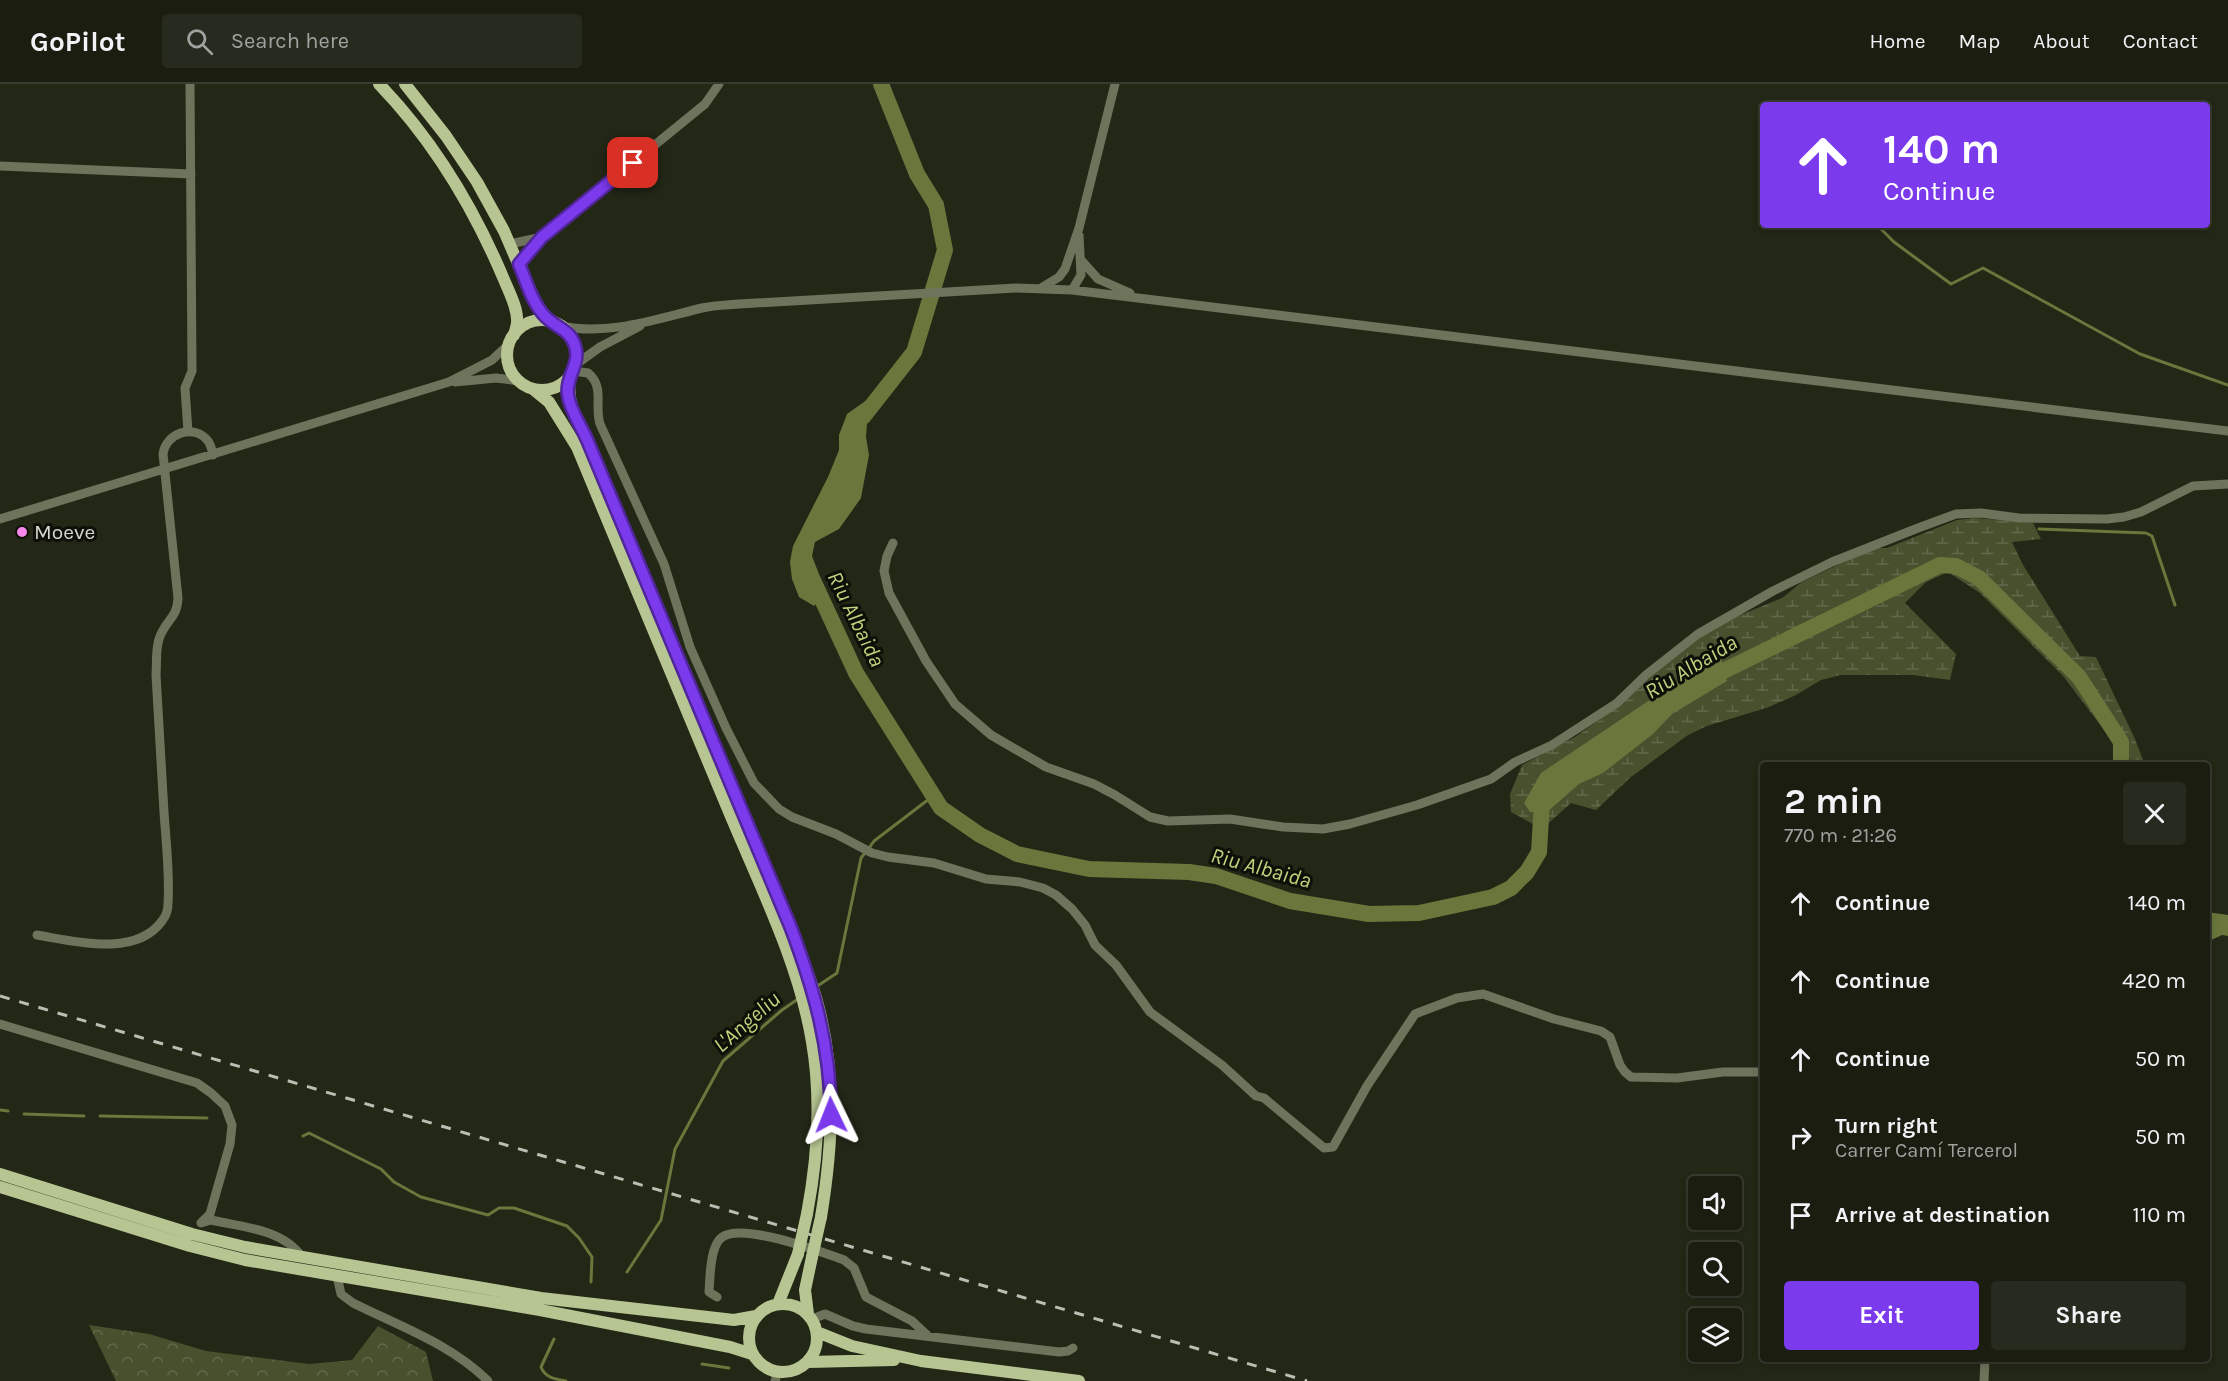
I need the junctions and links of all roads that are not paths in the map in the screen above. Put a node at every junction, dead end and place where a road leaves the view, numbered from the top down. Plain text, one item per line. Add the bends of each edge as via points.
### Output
1 (190, 84) edge
2 (379, 84) edge
3 (405, 84) edge
4 (719, 84) edge
5 (1115, 84) edge
6 (0, 166) edge
7 (191, 174) junction
8 (1079, 228) junction
9 (542, 237) junction
10 (510, 244) junction
11 (1081, 260) junction
12 (519, 264) junction
13 (1065, 269) junction
14 (1041, 288) junction
15 (1072, 290) junction
16 (1146, 298) junction
17 (556, 324) junction
18 (643, 324) junction
19 (511, 340) junction
20 (573, 371) junction
21 (519, 381) junction
22 (449, 382) junction
23 (533, 389) junction
24 (2228, 431) edge
25 (188, 432) junction
26 (213, 455) junction
27 (165, 470) junction
28 (2228, 484) edge
29 (0, 519) edge
30 (892, 543) dead end
31 (37, 935) dead end
32 (0, 1024) edge
33 (1760, 1072) edge
34 (0, 1174) edge
35 (0, 1187) edge
36 (201, 1223) junction
37 (192, 1234) junction
38 (302, 1257) junction
39 (337, 1276) junction
40 (717, 1297) dead end
41 (777, 1304) junction
42 (756, 1316) junction
43 (810, 1316) junction
44 (817, 1332) junction
45 (927, 1335) junction
46 (1073, 1348) dead end
47 (752, 1354) junction
48 (921, 1361) junction
49 (808, 1362) junction
50 (1985, 1362) edge
51 (776, 1376) edge
52 (488, 1381) edge
53 (1078, 1381) edge
54 (1984, 1381) edge

1 - 7 street
2 - 19 main road via 433,150 478,224 514,304 517,322
3 - 10 main road via 467,166
4 - 9 street via 705,104
5 - 8 street
6 - 7 street
7 - 25 street via 192,370 185,388
8 - 11 street
8 - 13 street
9 - 10 street
9 - 12 street
10 - 12 main road
11 - 15 street via 1081,275
11 - 16 street via 1098,279
12 - 17 main road via 535,303
13 - 14 street
13 - 15 street
14 - 15 street
14 - 18 street via 705,308
15 - 16 street
16 - 24 street
17 - 18 street via 598,328
17 - 19 main road via 530,323
17 - 20 main road via 568,332 576,348
18 - 20 street via 600,347
19 - 21 main road via 508,364
19 - 22 street via 492,360
20 - 23 main road via 557,387
20 - 33 street via 588,373 597,384 600,424 664,564 703,677 754,783 779,809 872,853 934,863 986,879 1020,882 1056,895 1085,925 1095,945 1116,965 1150,1012 1324,1148 1332,1147 1415,1014 1475,994 1601,1031 1610,1037 1620,1065 1631,1077
20 - 43 main road, bridge via 568,395 571,405 791,928 816,999 829,1065 831,1134 821,1218 805,1290
21 - 22 street via 496,378
21 - 23 main road
22 - 26 street
23 - 41 main road, bridge via 549,402 577,447 799,988 817,1078 818,1132 798,1254
25 - 26 street via 207,439
25 - 27 street via 166,442
26 - 27 street
27 - 29 street
27 - 31 street via 178,598 173,618 161,633 156,675 167,855 166,914 154,929 122,943 99,944
28 - 30 street via 2193,486 2124,517 1956,514 1918,528 1832,562 1698,634 1617,703 1552,746 1515,762 1491,779 1406,808 1323,829 1230,819 1168,821 1150,817 1094,784 1046,767 991,735 955,704 889,593 884,571
32 - 36 street via 197,1083 225,1106 231,1125 230,1144 210,1215
34 - 37 main road
35 - 39 main road via 190,1246
36 - 37 street
36 - 38 street via 211,1220 260,1231 283,1239
37 - 38 main road
38 - 42 main road via 541,1298 734,1320
39 - 47 main road via 540,1310
39 - 52 street via 341,1294 353,1303 445,1348
40 - 45 street via 709,1292 716,1245 722,1237 733,1233 749,1233 844,1260 854,1268 866,1297 912,1321
41 - 42 main road
41 - 43 main road via 799,1307
42 - 47 main road via 748,1335
43 - 44 main road
43 - 45 street via 830,1315 866,1329
44 - 48 main road via 852,1346
44 - 49 main road via 814,1353
45 - 46 street via 1059,1352
47 - 51 main road
48 - 49 main road
48 - 53 main road
49 - 51 main road
50 - 54 street

